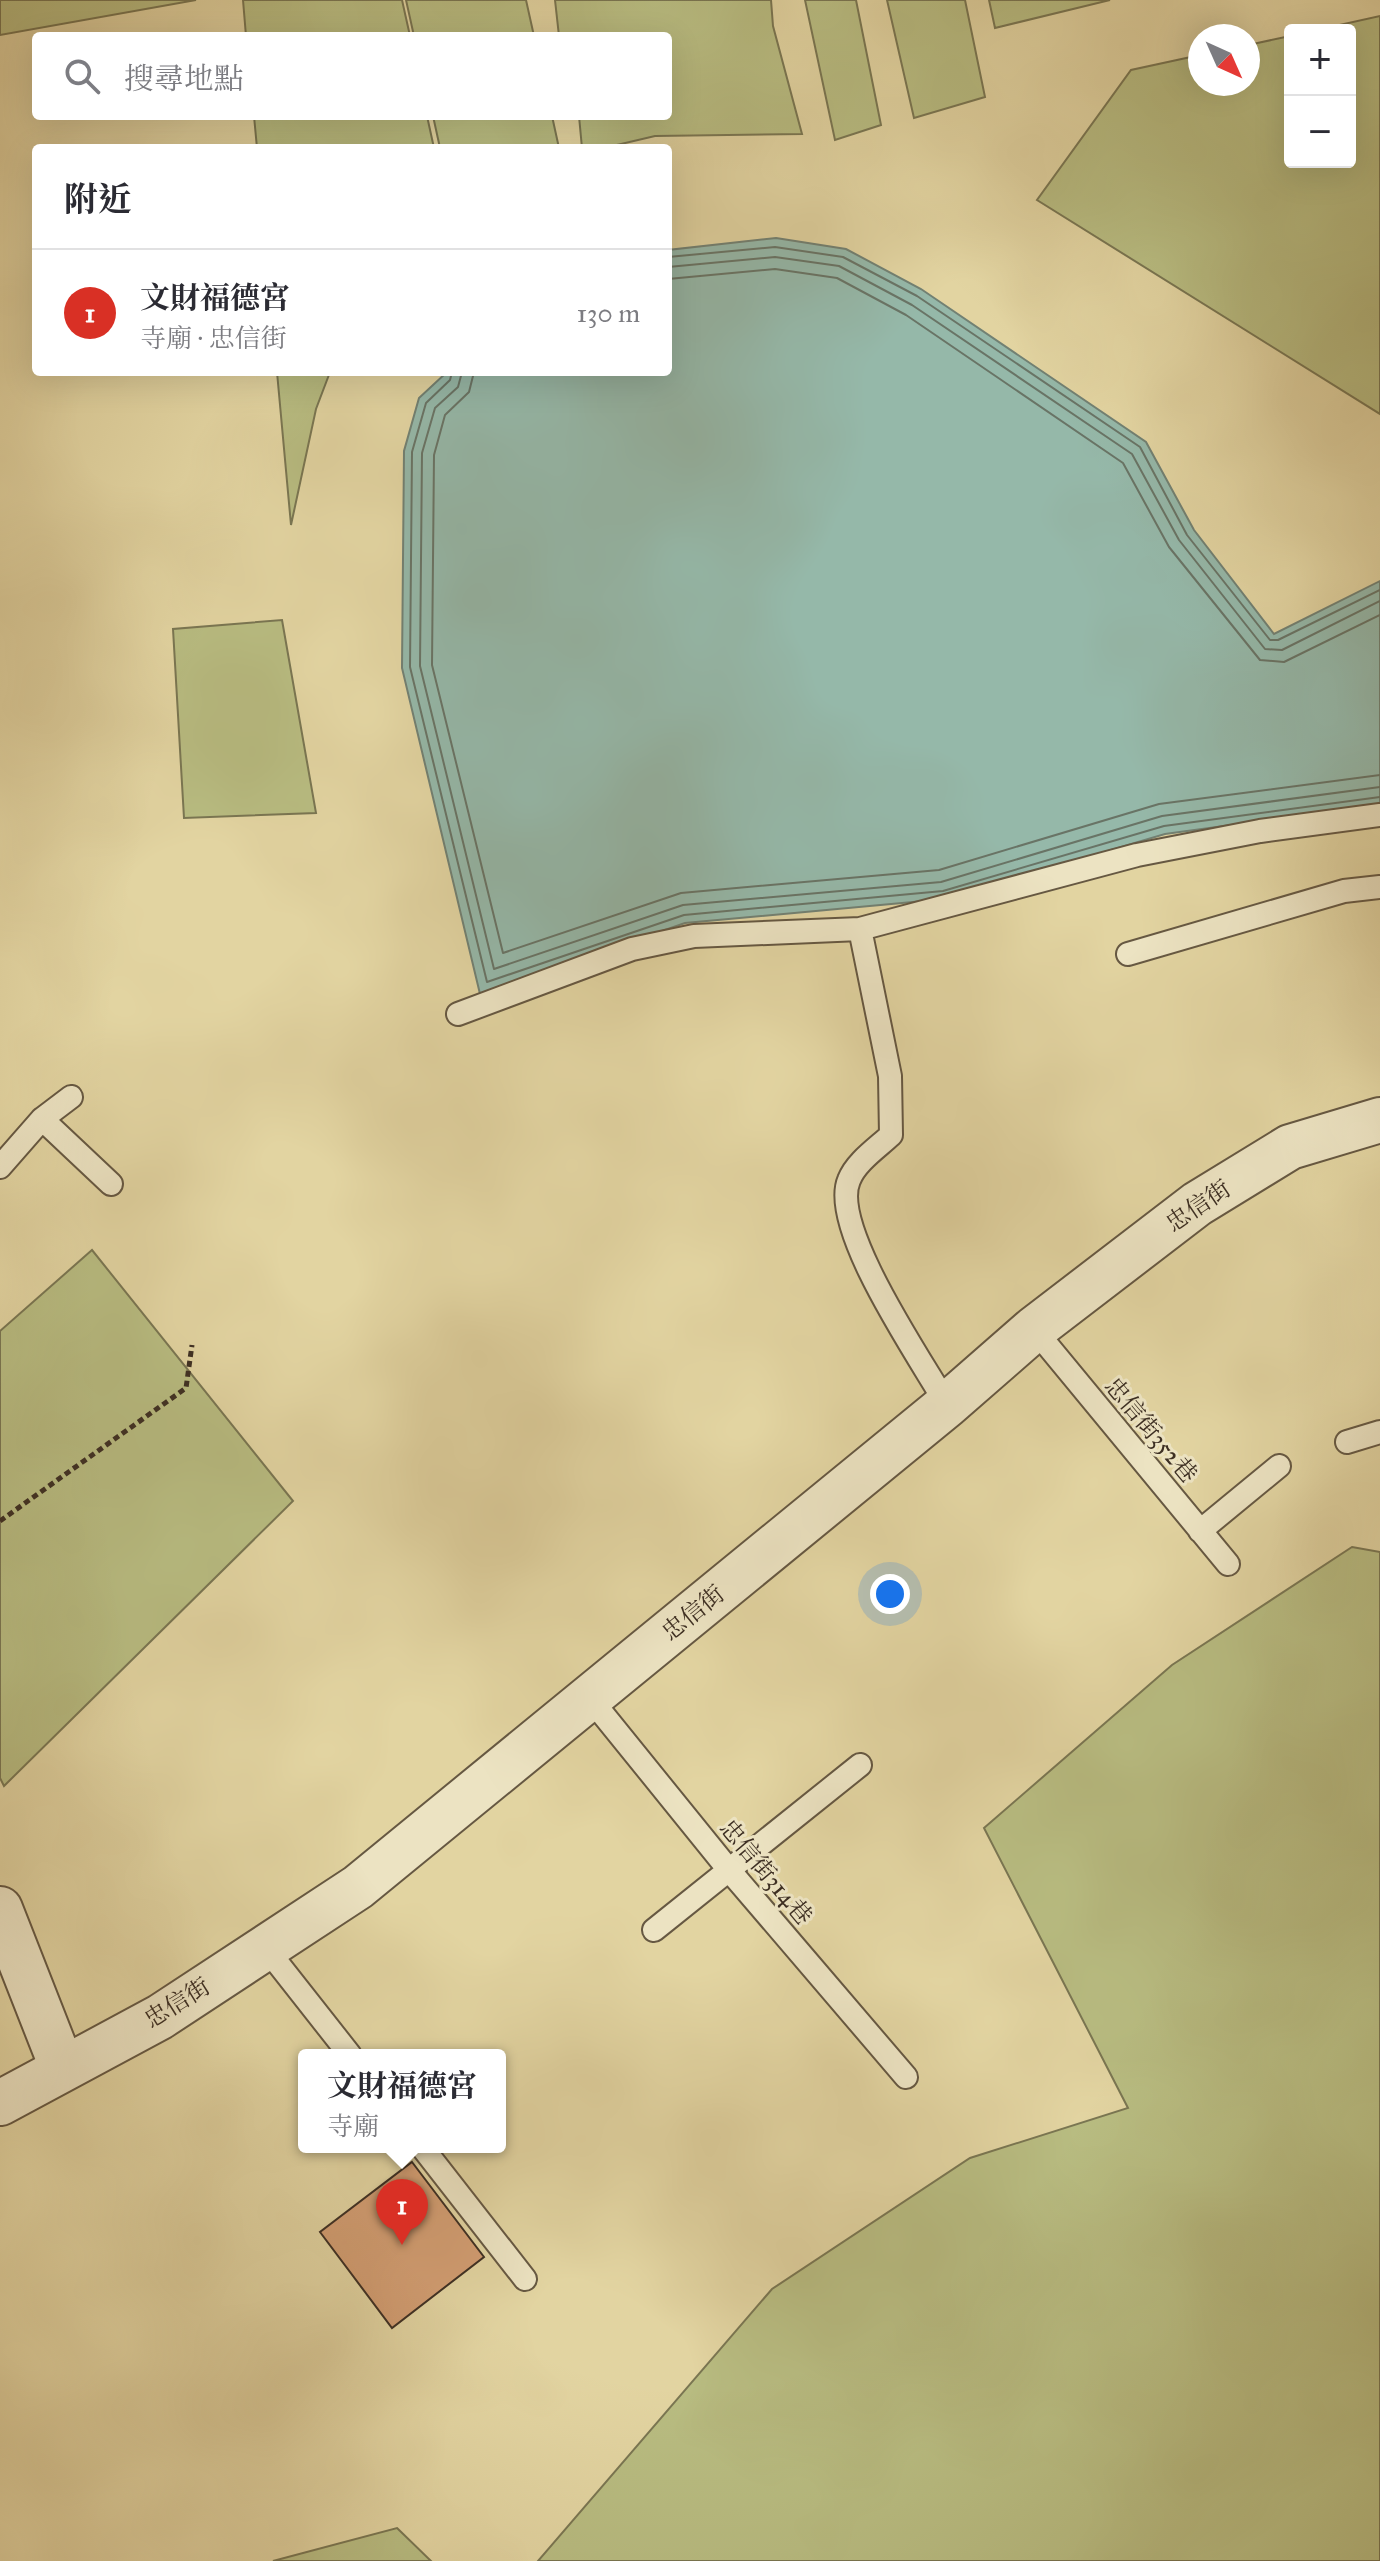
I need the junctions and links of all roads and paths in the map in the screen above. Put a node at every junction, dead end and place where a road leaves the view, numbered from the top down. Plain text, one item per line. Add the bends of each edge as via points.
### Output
1 (1380, 815) edge
2 (1380, 887) edge
3 (860, 929) junction
4 (1128, 954) dead end
5 (458, 1014) dead end
6 (71, 1097) dead end
7 (42, 1119) junction
8 (1380, 1120) edge
9 (0, 1167) edge
10 (111, 1184) dead end
11 (1034, 1329) junction
12 (192, 1345) dead end
13 (947, 1405) junction
14 (1380, 1432) edge
15 (1347, 1442) dead end
16 (1279, 1466) dead end
17 (0, 1521) edge
18 (1200, 1531) junction
19 (1228, 1564) dead end
20 (589, 1697) junction
21 (860, 1765) dead end
22 (729, 1870) junction
23 (0, 1909) edge
24 (654, 1930) dead end
25 (265, 1947) junction
26 (345, 2049) edge
27 (62, 2067) junction
28 (906, 2077) dead end
29 (0, 2103) edge
30 (427, 2153) edge
31 (525, 2279) dead end

1 - 3 lane via 1137,855
2 - 4 lane via 1344,891
3 - 5 lane via 694,936 632,949
3 - 13 lane via 890,1076 891,1135 849,1180 846,1206 854,1243
6 - 7 lane
7 - 9 lane
7 - 10 lane
8 - 11 street, 忠信街 via 1290,1147 1197,1204
11 - 13 street, 忠信街
11 - 18 lane, 忠信街352巷
12 - 17 path via 186,1388
13 - 20 street, 忠信街
14 - 15 lane
16 - 18 lane
18 - 19 lane, 忠信街352巷
20 - 22 lane, 忠信街314巷
20 - 25 street, 忠信街 via 358,1887
21 - 22 lane
22 - 24 lane
22 - 28 lane, 忠信街314巷
23 - 27 street
25 - 26 lane
25 - 27 street, 忠信街 via 160,2017
27 - 29 street, 忠信街
30 - 31 lane

